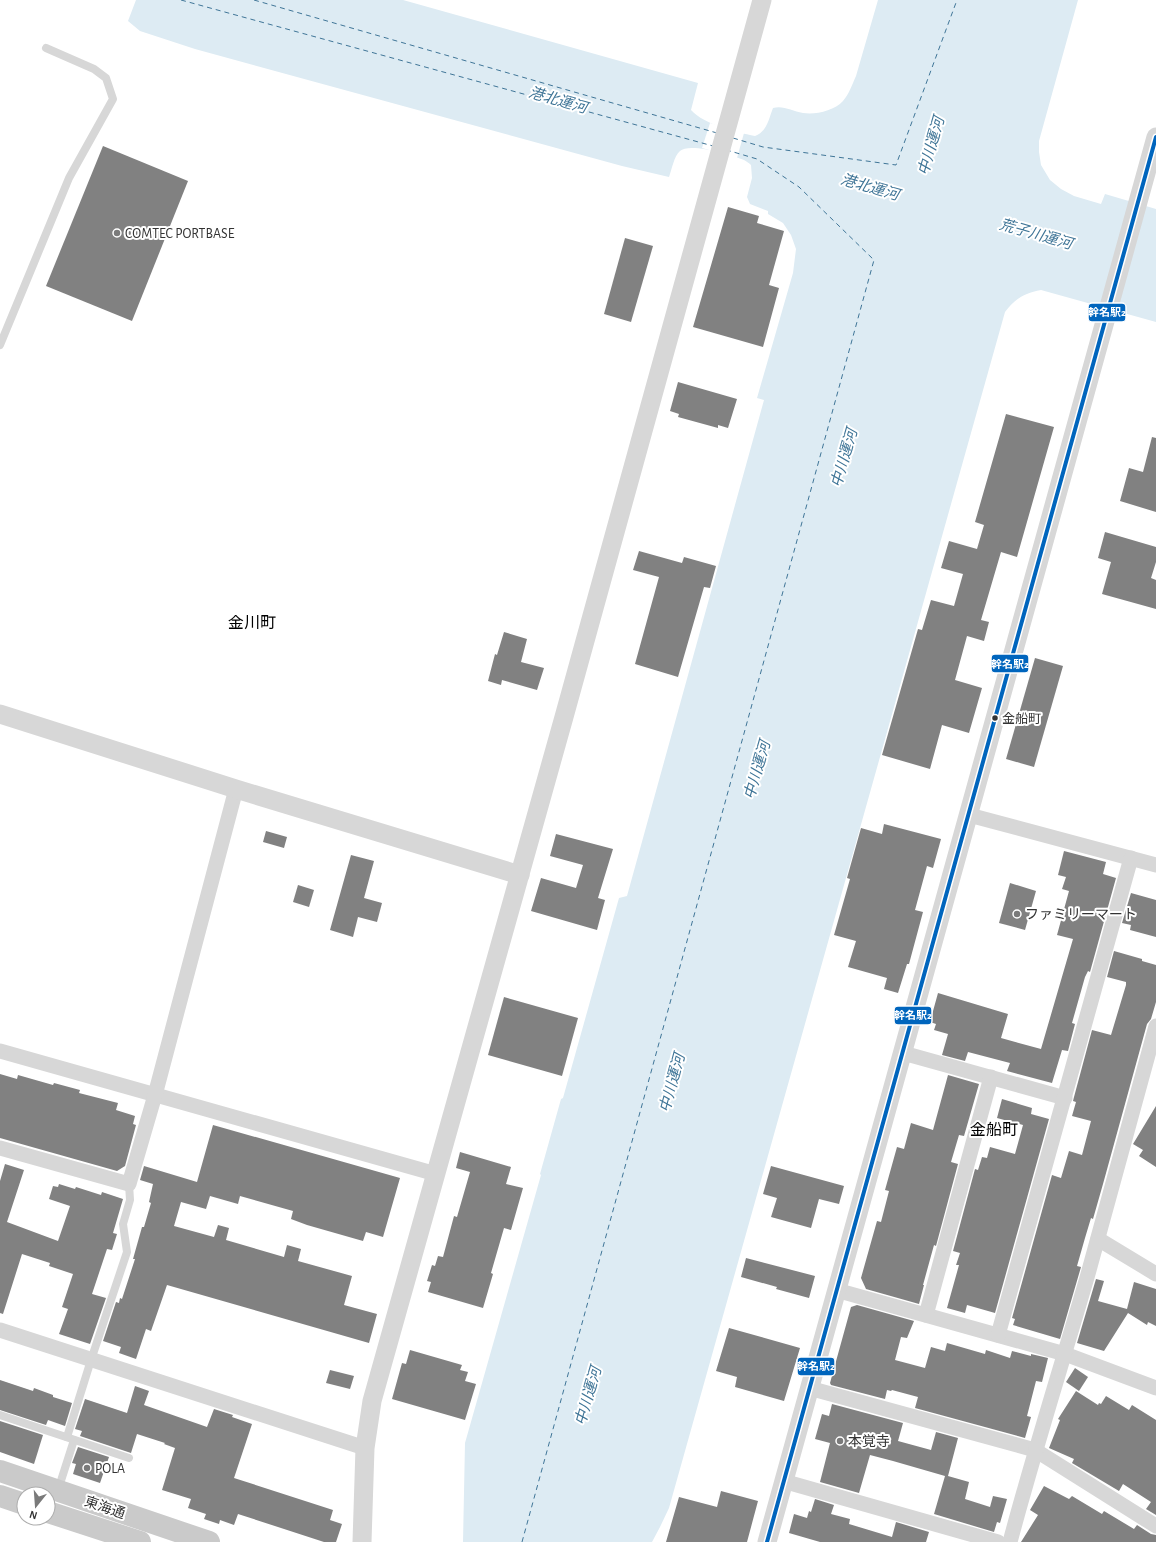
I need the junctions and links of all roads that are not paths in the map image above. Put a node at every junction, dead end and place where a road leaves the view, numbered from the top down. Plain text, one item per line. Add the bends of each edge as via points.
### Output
1 (762, 0) edge
2 (46, 48) dead end
3 (1156, 137) edge
4 (0, 344) edge
5 (0, 714) edge
6 (236, 789) junction
7 (969, 815) junction
8 (1131, 858) junction
9 (1156, 864) edge
10 (520, 875) junction
11 (1156, 1030) edge
12 (0, 1051) edge
13 (903, 1053) junction
14 (991, 1077) junction
15 (155, 1095) junction
16 (1065, 1098) junction
17 (0, 1148) edge
18 (436, 1174) junction
19 (129, 1184) junction
20 (1098, 1238) junction
21 (1156, 1274) edge
22 (836, 1290) junction
23 (926, 1315) junction
24 (0, 1330) edge
25 (998, 1335) junction
26 (1065, 1354) junction
27 (91, 1360) junction
28 (809, 1388) junction
29 (1156, 1388) edge
30 (0, 1416) edge
31 (71, 1439) junction
32 (364, 1448) junction
33 (1035, 1450) junction
34 (129, 1458) dead end
35 (0, 1472) edge
36 (784, 1481) junction
37 (58, 1491) junction
38 (0, 1496) edge
39 (16, 1501) edge
40 (56, 1515) edge
41 (1156, 1526) edge
42 (129, 1540) edge
43 (209, 1542) edge
44 (362, 1542) edge
45 (766, 1542) edge
46 (998, 1542) edge
47 (1010, 1542) edge

1 - 10 street
2 - 4 lane via 94,69 106,78 113,99 69,178
3 - 7 street
5 - 6 street
6 - 10 street
6 - 15 street
7 - 8 street
7 - 13 street
8 - 9 street
8 - 16 street
10 - 18 street
11 - 20 street
12 - 15 street
13 - 14 street
13 - 22 street
14 - 16 street
14 - 23 street
15 - 18 street
15 - 19 street
16 - 25 street
17 - 19 street
18 - 32 street via 372,1401
19 - 27 lane via 130,1200 124,1224 127,1252
20 - 21 street
20 - 26 street
22 - 23 street
22 - 28 street
23 - 25 street
24 - 27 street
25 - 26 street
26 - 29 street
26 - 33 street
27 - 31 lane
27 - 32 street
28 - 33 street
28 - 36 street
30 - 31 lane
31 - 34 lane
31 - 37 lane
32 - 44 street
33 - 41 street
33 - 47 street
35 - 37 main road, 東海通
36 - 45 street
36 - 46 street
37 - 43 main road, 東海通
38 - 39 main road
40 - 42 main road

